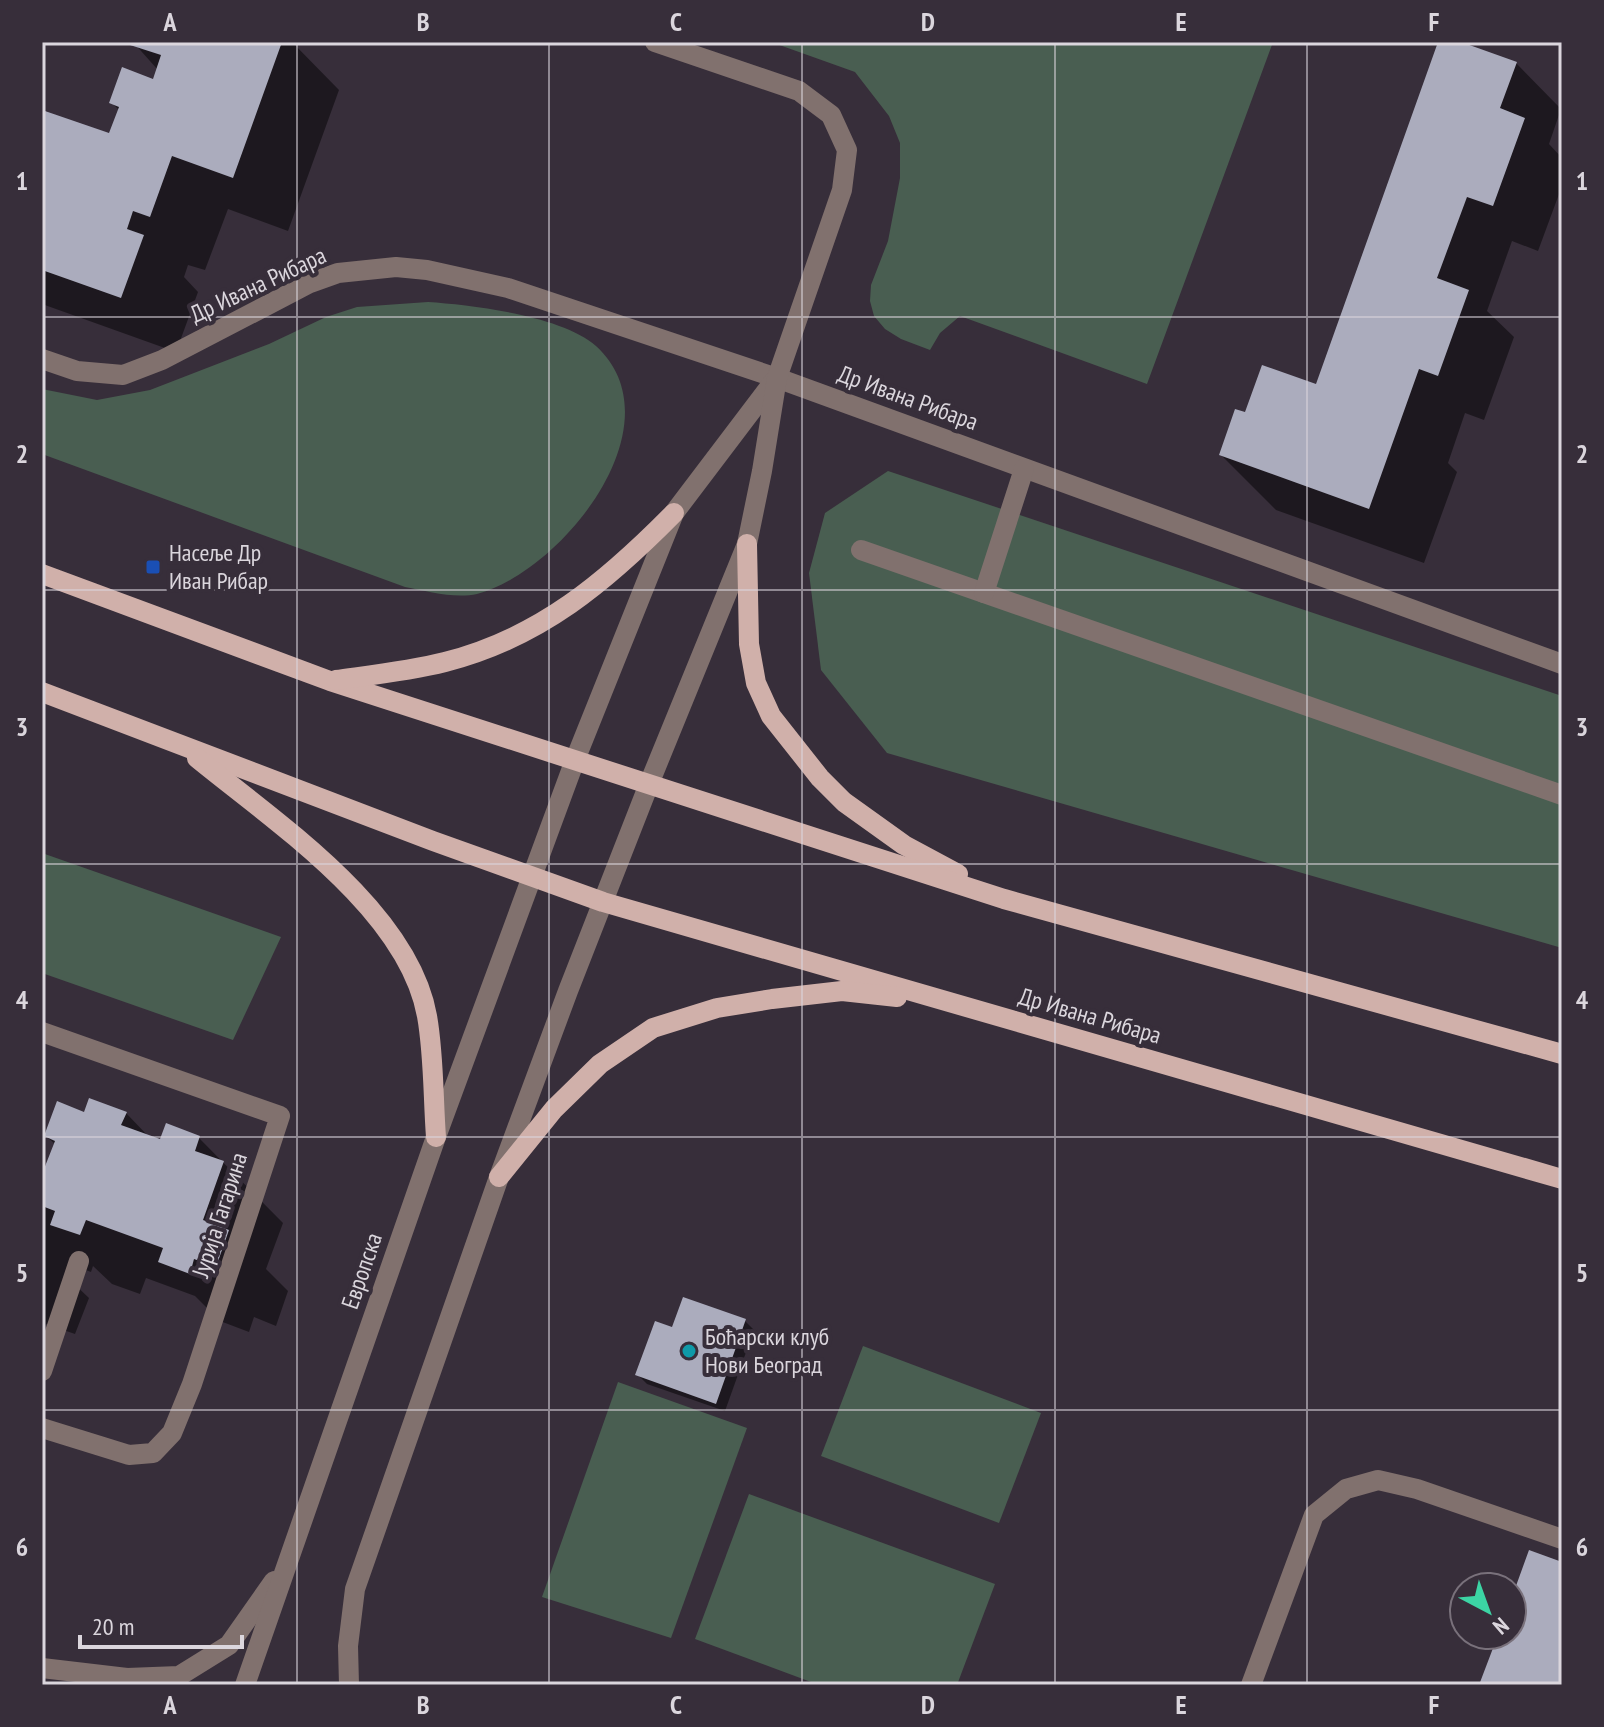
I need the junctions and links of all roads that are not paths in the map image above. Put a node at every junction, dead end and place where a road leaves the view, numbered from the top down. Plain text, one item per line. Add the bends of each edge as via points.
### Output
1 (655, 42) edge
2 (42, 359) edge
3 (777, 378) junction
4 (1024, 469) junction
5 (674, 513) junction
6 (747, 544) junction
7 (861, 550) dead end
8 (42, 574) edge
9 (984, 593) junction
10 (1562, 664) edge
11 (330, 681) junction
12 (42, 692) edge
13 (184, 747) junction
14 (575, 760) junction
15 (649, 784) junction
16 (1562, 795) edge
17 (533, 877) junction
18 (1004, 899) junction
19 (603, 902) junction
20 (950, 1002) junction
21 (42, 1032) edge
22 (1562, 1054) edge
23 (436, 1137) junction
24 (499, 1177) junction
25 (1562, 1179) edge
26 (79, 1261) dead end
27 (42, 1371) edge
28 (42, 1428) edge
29 (1562, 1539) edge
30 (288, 1562) junction
31 (42, 1668) edge
32 (245, 1685) edge
33 (349, 1685) edge
34 (1251, 1685) edge

1 - 3 street via 799,91 831,115 847,150 842,190
2 - 3 street, Др Ивана Рибара via 77,371 123,375 310,283 338,273 396,267 508,288
3 - 4 street, Др Ивана Рибара
3 - 5 street
3 - 6 street
4 - 9 street
4 - 10 street, Др Ивана Рибара
5 - 11 main road via 625,562 568,607 502,642 422,667
5 - 14 street
6 - 15 street
6 - 18 main road via 749,644 756,683 777,725 844,802 904,845
7 - 9 street
8 - 11 main road
9 - 16 street
11 - 14 main road
12 - 13 main road, Др Ивана Рибара
13 - 17 main road, Др Ивана Рибара
13 - 23 main road via 342,877 408,962 427,1015
14 - 15 main road
14 - 17 street
15 - 18 main road
15 - 19 street
17 - 19 main road, Др Ивана Рибара
17 - 23 street, Европска
18 - 22 main road
19 - 20 main road, Др Ивана Рибара
19 - 24 street
20 - 24 main road via 842,991 717,1008 653,1028 600,1064 554,1109
20 - 25 main road, Др Ивана Рибара
21 - 28 street, Јурија Гагарина via 280,1116 172,1433 153,1453 140,1456
23 - 30 street, Европска
24 - 33 street via 355,1589
26 - 27 street
29 - 34 street via 1417,1489 1378,1480 1346,1489 1314,1515
30 - 31 street via 229,1645 179,1676 127,1678
30 - 32 street, Европска

